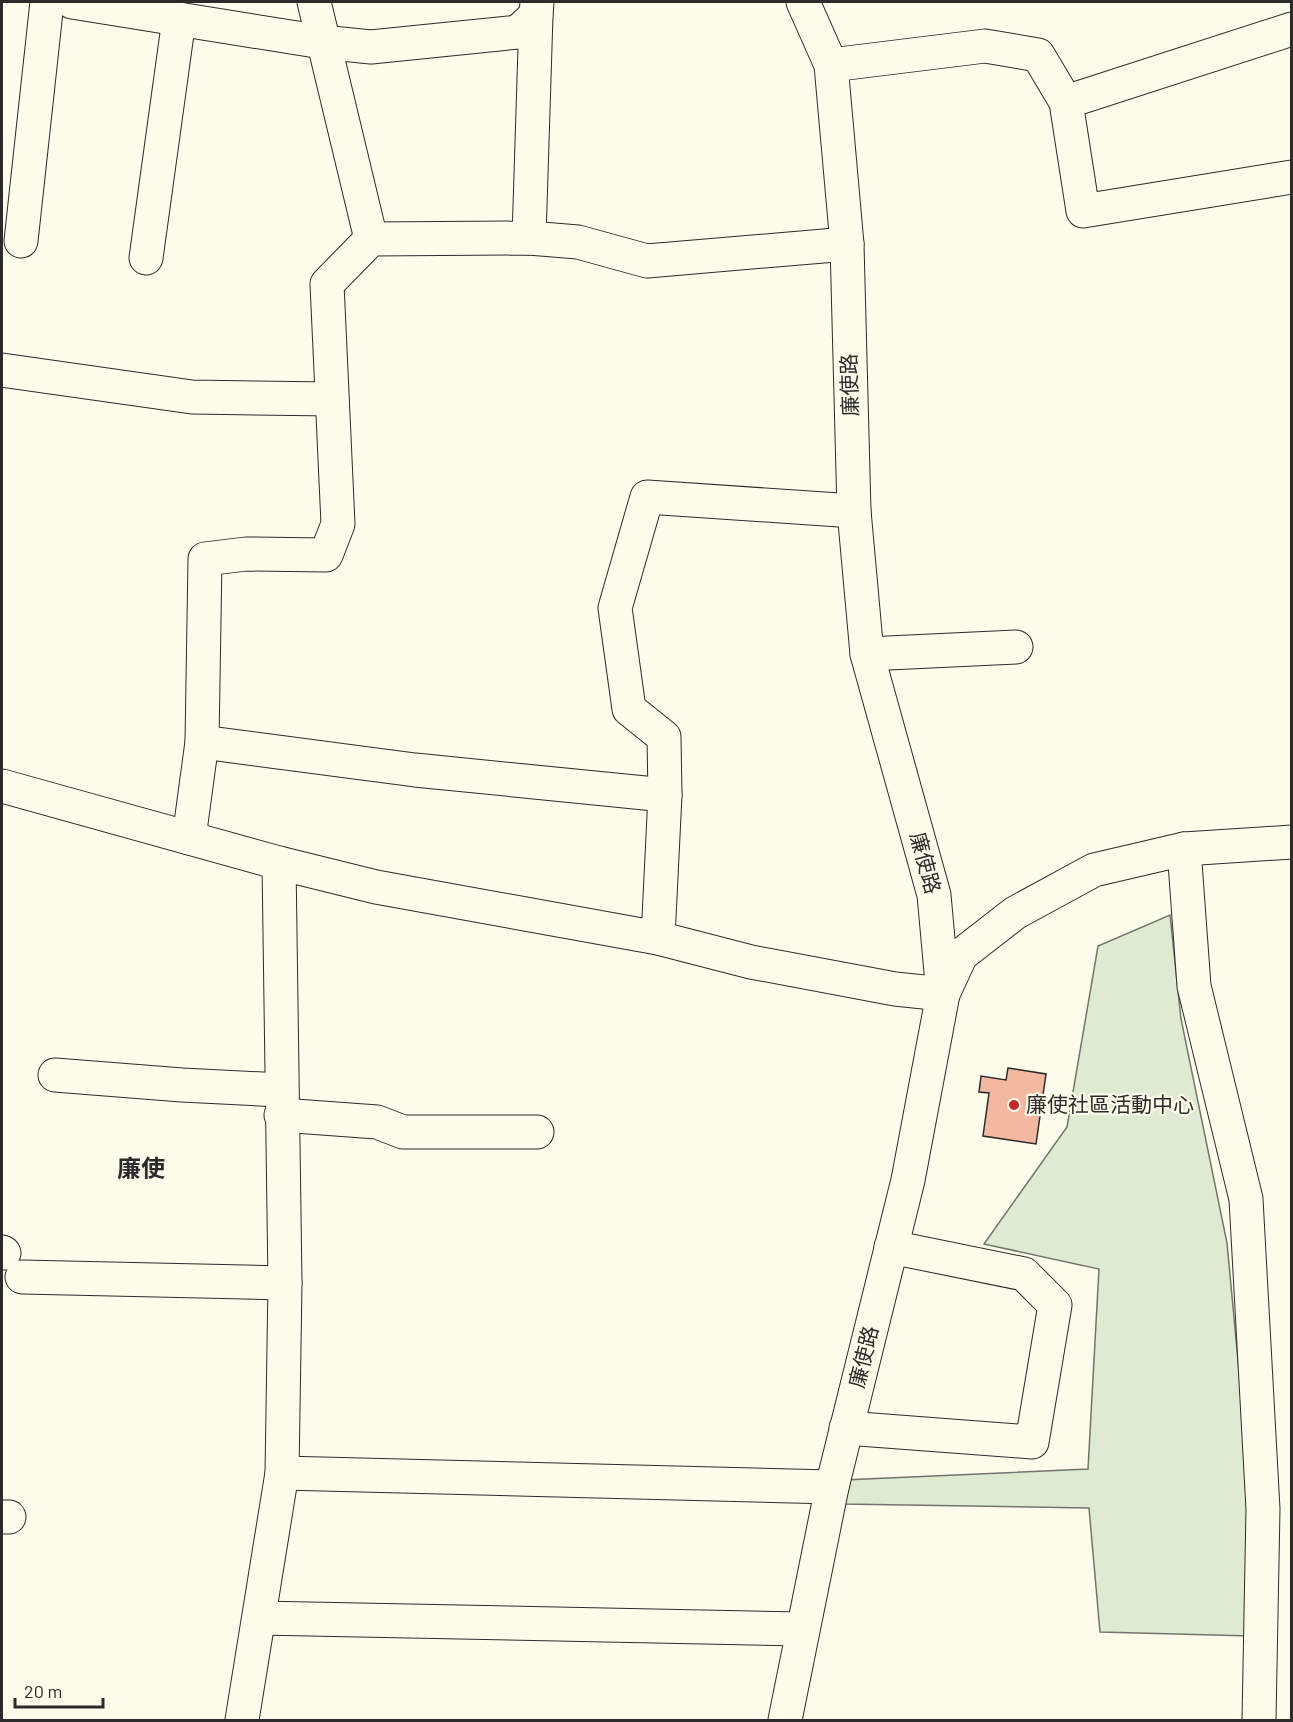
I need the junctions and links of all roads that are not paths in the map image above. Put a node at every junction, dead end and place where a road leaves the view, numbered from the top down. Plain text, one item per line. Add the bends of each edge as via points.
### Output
1 (47, 2) edge
2 (72, 2) edge
3 (314, 2) edge
4 (803, 2) edge
5 (537, 8) edge
6 (179, 19) junction
7 (1292, 29) edge
8 (322, 42) junction
9 (831, 65) junction
10 (1066, 102) junction
11 (1292, 177) edge
12 (529, 238) junction
13 (371, 239) junction
14 (21, 241) dead end
15 (848, 244) junction
16 (146, 258) dead end
17 (2, 370) edge
18 (332, 399) junction
19 (854, 511) junction
20 (1016, 647) dead end
21 (867, 654) junction
22 (202, 742) junction
23 (2, 786) edge
24 (664, 795) junction
25 (189, 838) junction
26 (1292, 842) edge
27 (1184, 849) junction
28 (279, 863) junction
29 (658, 938) junction
30 (943, 994) junction
31 (55, 1075) dead end
32 (281, 1102) junction
33 (537, 1132) dead end
34 (891, 1247) junction
35 (9, 1260) edge
36 (285, 1282) junction
37 (846, 1428) junction
38 (282, 1473) junction
39 (832, 1487) junction
40 (259, 1618) junction
41 (802, 1629) junction
42 (242, 1720) edge
43 (785, 1720) edge
44 (1259, 1720) edge

1 - 14 street
2 - 6 street
3 - 8 street
4 - 9 street, 廉使路
5 - 8 street via 518,32 371,46
5 - 12 street
6 - 8 street
6 - 16 street
7 - 10 street
8 - 13 street
9 - 10 street via 985,46 1038,55
9 - 15 street, 廉使路
10 - 11 street via 1083,211
12 - 13 street
12 - 15 street via 578,242 647,261
13 - 18 street via 327,284
15 - 19 street, 廉使路
17 - 18 street via 192,397
18 - 22 street via 338,524 326,555 246,554 205,559
19 - 21 street, 廉使路
19 - 24 street via 647,497 615,608 628,709 664,736
20 - 21 street
21 - 30 street, 廉使路 via 934,895
22 - 24 street via 415,770
22 - 25 street
23 - 25 street
24 - 29 street
25 - 28 street
26 - 27 street
27 - 30 street via 1094,870 1015,912 961,955
27 - 44 street via 1194,986 1246,1199 1263,1509
28 - 29 street via 376,887
28 - 32 street
29 - 30 street via 751,962
30 - 34 street, 廉使路 via 908,1180
31 - 32 street via 182,1085
32 - 33 street via 377,1122 403,1132
32 - 36 street
34 - 37 street, 廉使路
34 - 37 street via 1024,1274 1055,1305 1032,1442
35 - 36 street
36 - 38 street
37 - 39 street, 廉使路
38 - 39 street
38 - 40 street
39 - 41 street, 廉使路
40 - 41 street
40 - 42 street
41 - 43 street, 廉使路

